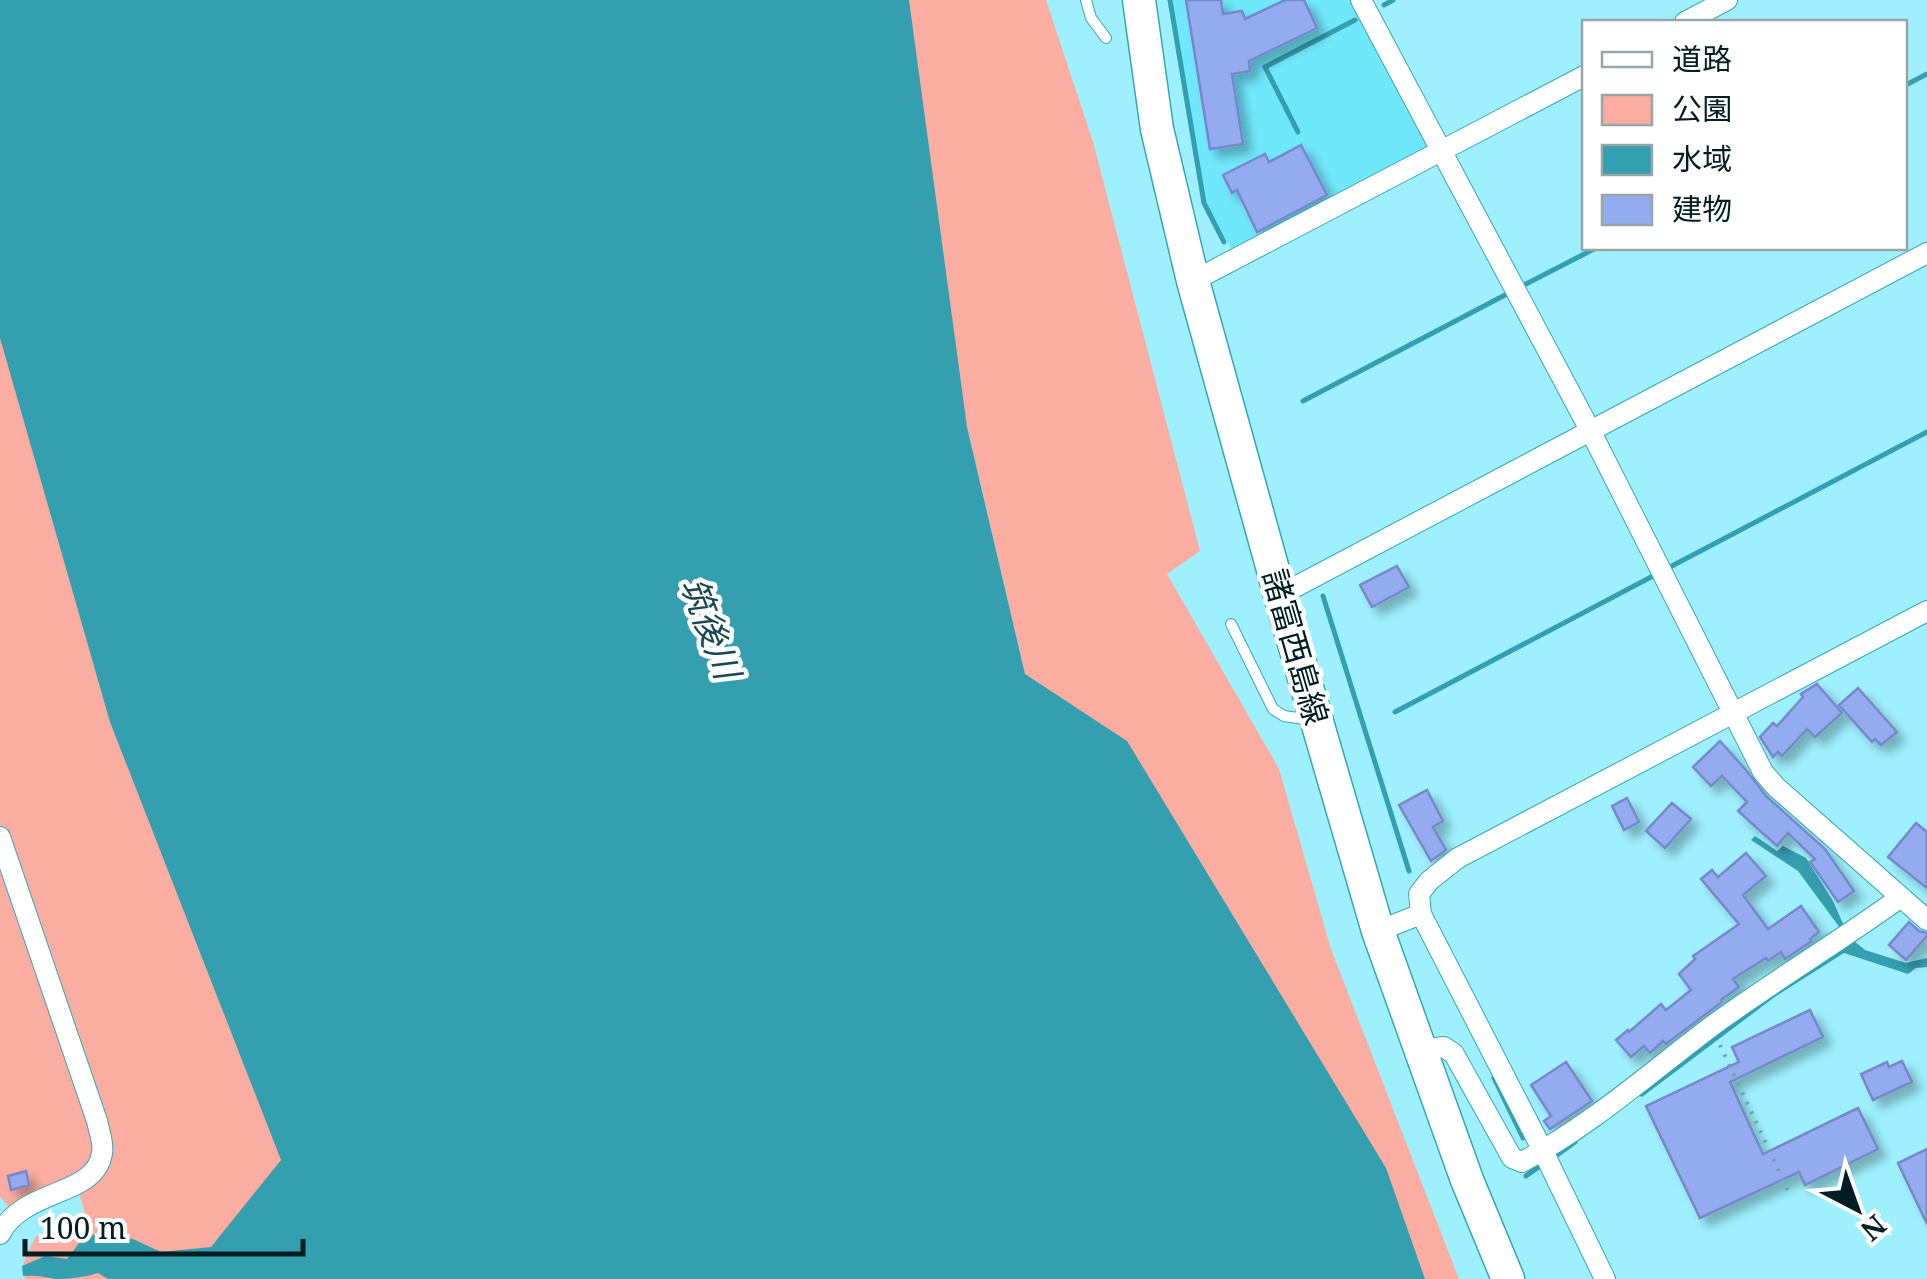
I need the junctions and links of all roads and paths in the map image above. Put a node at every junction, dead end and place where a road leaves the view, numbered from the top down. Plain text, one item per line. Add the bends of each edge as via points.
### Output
1 (1086, 0) edge
2 (1140, 0) edge
3 (1362, 0) edge
4 (1727, 0) edge
5 (1689, 20) edge
6 (1106, 38) dead end
7 (1582, 77) edge
8 (1442, 152) junction
9 (1927, 253) edge
10 (1192, 281) junction
11 (1590, 430) junction
12 (1280, 595) junction
13 (1927, 611) edge
14 (1230, 624) dead end
15 (1734, 713) junction
16 (1317, 721) junction
17 (0, 837) edge
18 (1901, 898) junction
19 (1420, 914) junction
20 (1927, 920) edge
21 (1378, 931) junction
22 (1720, 1046) dead end
23 (1421, 1050) junction
24 (1542, 1151) junction
25 (1790, 1195) dead end
26 (3, 1220) edge
27 (1508, 1279) edge
28 (1606, 1279) edge

1 - 6 lane
2 - 10 main road, 諸富西島線 via 1157,129
3 - 8 street
4 - 5 street
7 - 8 street
8 - 10 street
8 - 11 street
9 - 11 street
10 - 12 main road, 諸富西島線
11 - 12 street
11 - 15 street
12 - 16 main road, 諸富西島線
13 - 15 street
14 - 16 lane via 1273,709
15 - 18 street via 1776,788
15 - 19 street via 1458,858 1419,894
16 - 21 main road, 諸富西島線
17 - 26 street via 104,1149 84,1182
18 - 20 street
18 - 24 street via 1776,979
19 - 21 street
19 - 24 street
21 - 23 main road, 諸富西島線
22 - 25 path
23 - 24 street via 1444,1047 1454,1054 1512,1158 1522,1162
23 - 27 main road, 諸富西島線
24 - 28 street

